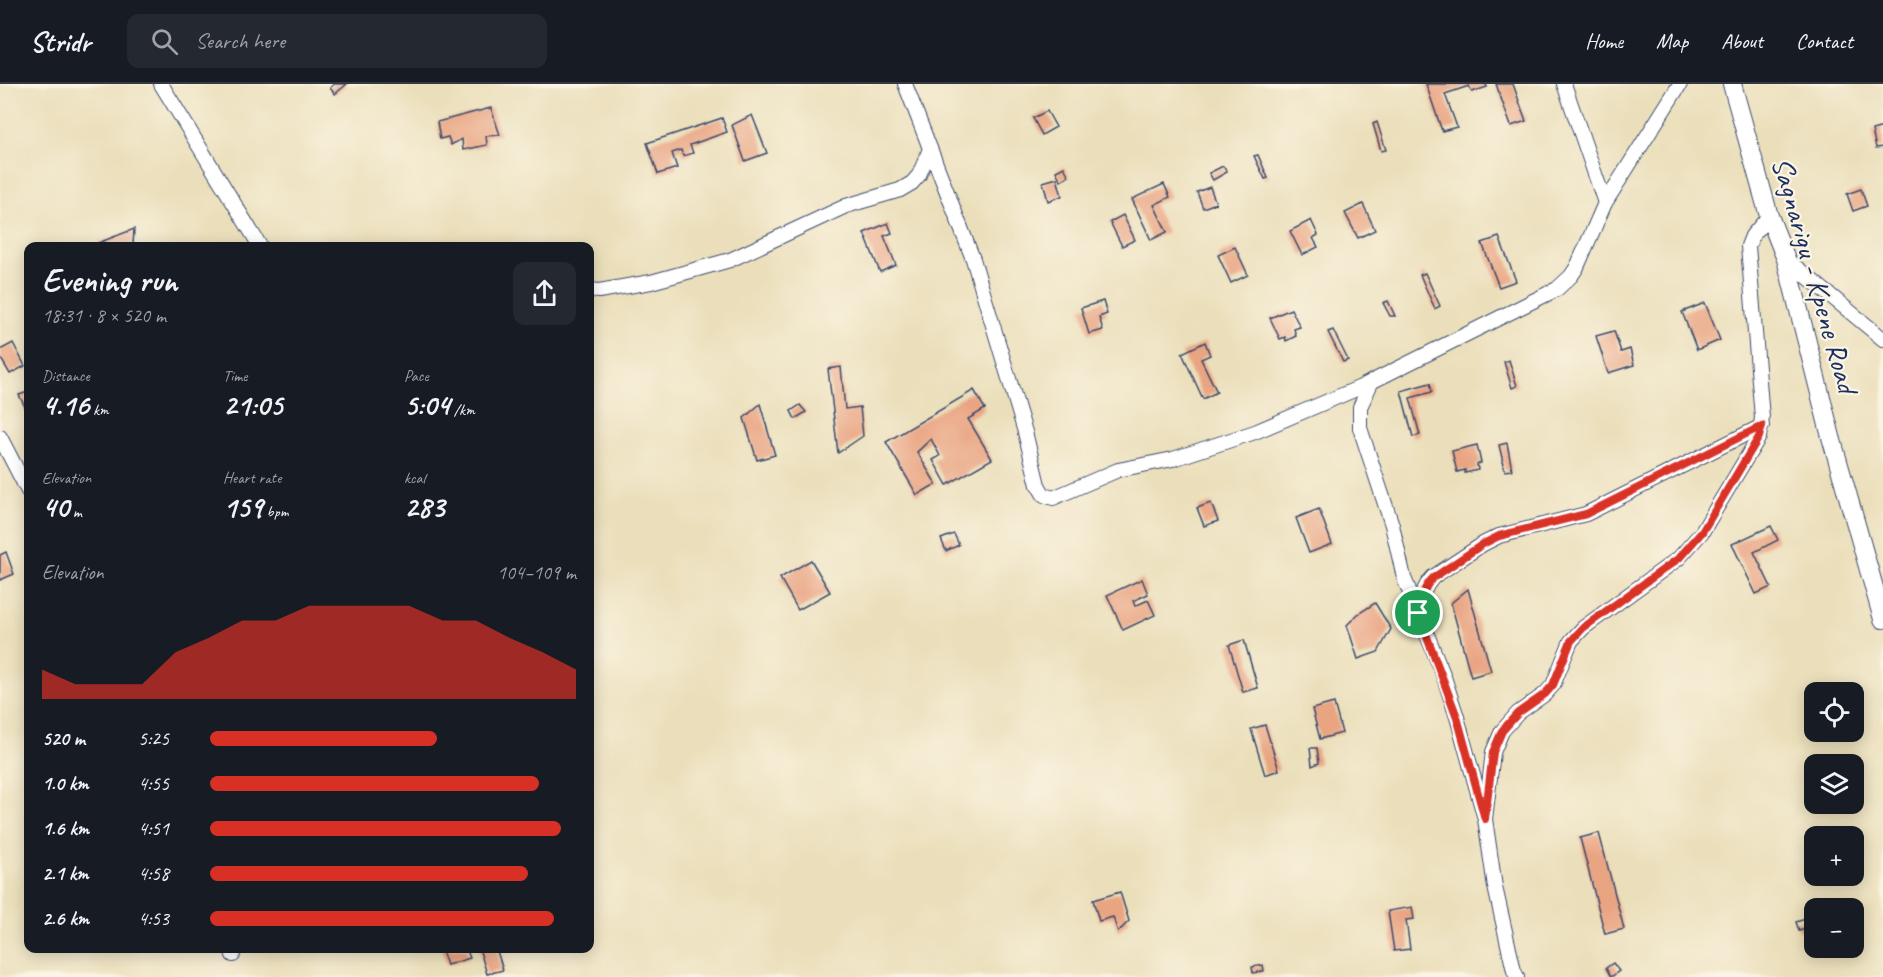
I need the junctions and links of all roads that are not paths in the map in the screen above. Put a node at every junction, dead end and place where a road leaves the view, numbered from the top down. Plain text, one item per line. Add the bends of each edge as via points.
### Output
1 (161, 84) edge
2 (905, 84) edge
3 (1564, 84) edge
4 (1680, 84) edge
5 (1732, 84) edge
6 (930, 149) junction
7 (1605, 203) junction
8 (1769, 216) junction
9 (258, 242) edge
10 (1786, 259) junction
11 (594, 290) edge
12 (1883, 339) edge
13 (1372, 381) junction
14 (1762, 426) junction
15 (0, 437) edge
16 (24, 483) edge
17 (1418, 613) junction
18 (1883, 619) edge
19 (1485, 819) junction
20 (1514, 975) edge

1 - 9 street
2 - 6 street
3 - 7 street
4 - 7 street
5 - 8 street, Sagnarigu - Kpene Road
6 - 11 street via 919,175 900,190 846,206 730,260 651,282
6 - 13 street via 973,259 1044,495 1053,498 1118,470 1173,459 1256,432
7 - 13 street via 1577,267 1557,289
8 - 10 street, Sagnarigu - Kpene Road
8 - 14 street via 1748,246
10 - 12 street
10 - 18 street, Sagnarigu - Kpene Road
13 - 17 street via 1360,407 1359,428
14 - 17 street via 1586,514 1499,536 1483,544 1427,584
14 - 19 street via 1759,437 1691,546 1583,628 1571,641 1553,685 1502,731 1493,752
15 - 16 street
17 - 19 street via 1457,717
19 - 20 street

